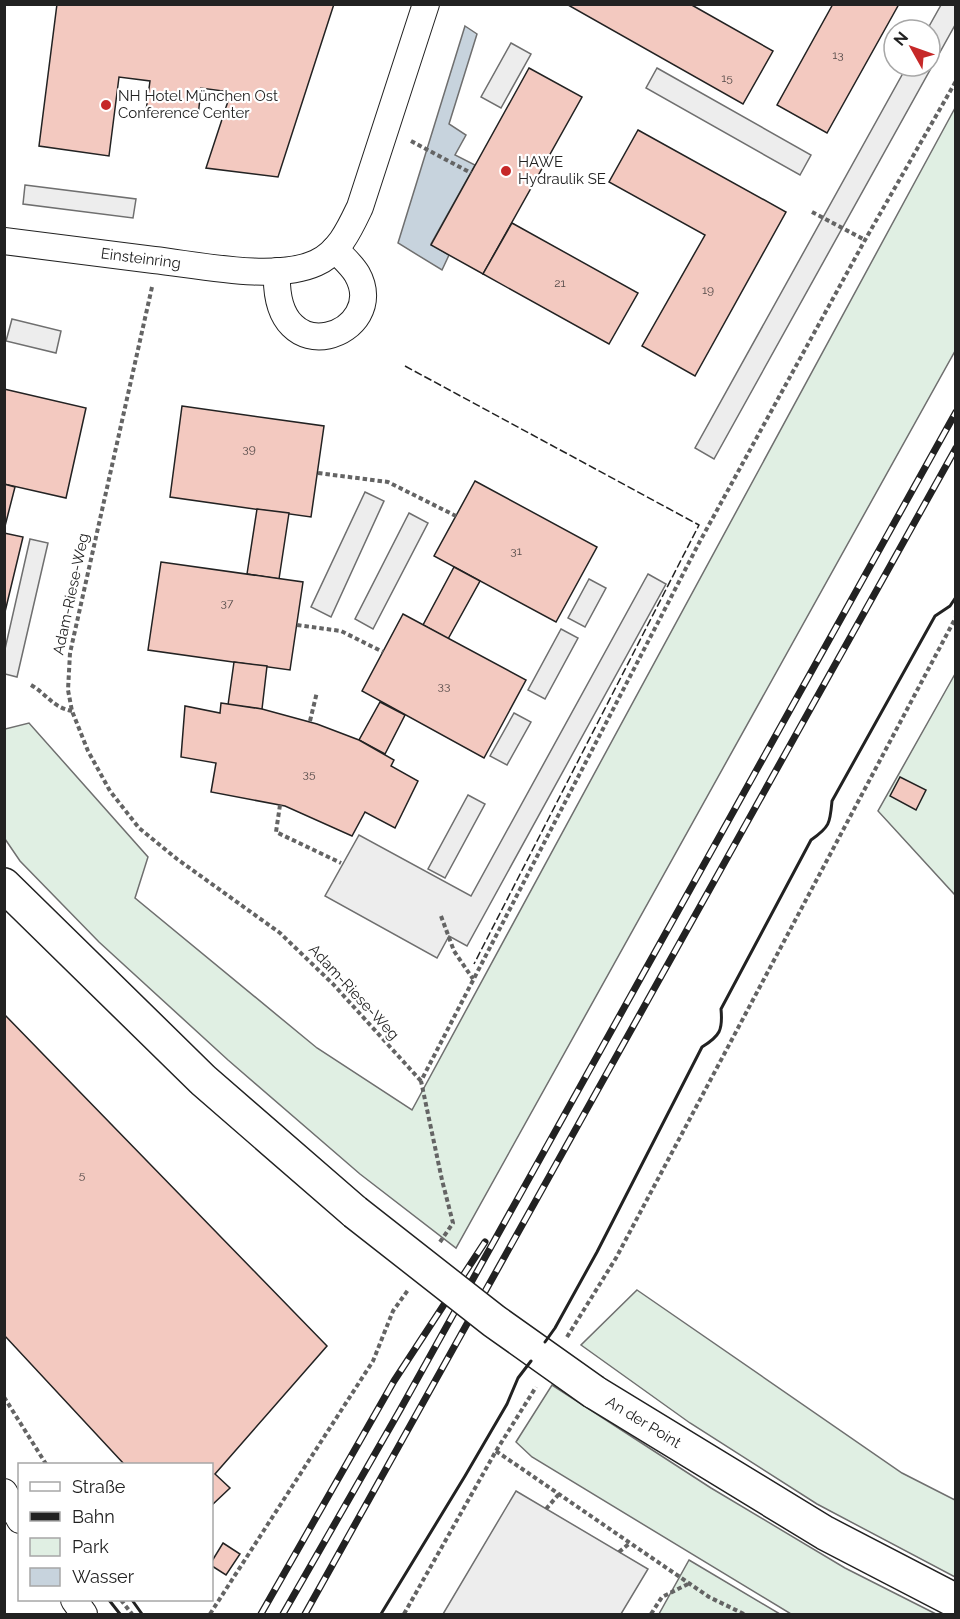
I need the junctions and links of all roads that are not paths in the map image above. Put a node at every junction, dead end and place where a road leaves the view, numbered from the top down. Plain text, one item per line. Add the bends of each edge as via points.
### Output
1 (426, 4) edge
2 (4, 241) edge
3 (335, 249) junction
4 (277, 271) junction
5 (4, 885) edge
6 (4, 1492) edge
7 (18, 1516) edge
8 (75, 1601) edge
9 (956, 1601) edge
10 (84, 1614) edge

1 - 3 street, Einsteinring via 360,207
2 - 4 street, Einsteinring via 231,270
3 - 4 street, Einsteinring via 318,263
3 - 4 street via 357,274 363,296 356,317 340,332 318,337 289,323 279,303
5 - 9 street, An der Point, bridge via 203,1080 355,1212 494,1321 594,1392 825,1533
6 - 7 street
8 - 10 street

